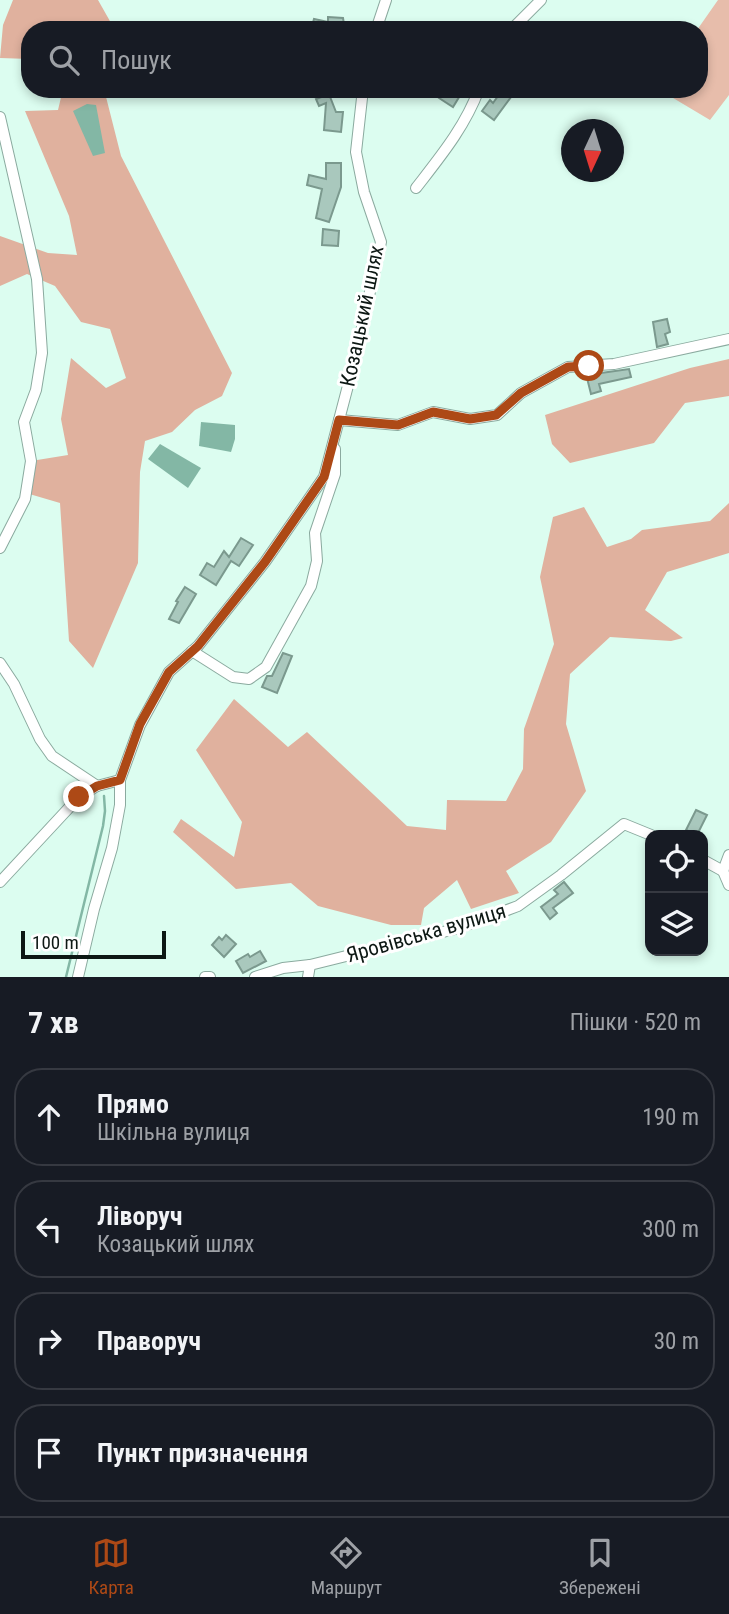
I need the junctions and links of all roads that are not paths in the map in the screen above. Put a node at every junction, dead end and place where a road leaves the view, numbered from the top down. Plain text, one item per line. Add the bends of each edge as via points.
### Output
1 (386, 0) edge
2 (541, 0) edge
3 (379, 21) edge
4 (520, 21) edge
5 (362, 98) edge
6 (476, 98) edge
7 (0, 117) edge
8 (416, 188) dead end
9 (729, 339) edge
10 (339, 420) junction
11 (335, 435) junction
12 (0, 548) edge
13 (192, 651) junction
14 (0, 663) edge
15 (120, 780) junction
16 (97, 786) junction
17 (645, 833) edge
18 (729, 855) edge
19 (708, 863) edge
20 (723, 871) junction
21 (0, 882) edge
22 (729, 885) edge
23 (310, 965) junction
24 (78, 977) edge
25 (255, 977) edge
26 (309, 977) edge

1 - 3 street
2 - 4 street
5 - 10 street, Козацький шлях via 356,152 381,242
6 - 8 street via 450,144
7 - 12 street via 37,279 42,353 36,390 24,422 31,461 25,499
9 - 10 street via 614,364 568,367 521,393 496,415 470,419 433,412 398,425
10 - 11 street, Козацький шлях
11 - 13 street, Козацький шлях via 324,477 265,562
11 - 13 street via 335,474 315,533 317,561 311,586 266,667 249,679 233,677
13 - 15 street, Козацький шлях via 169,672 140,724
14 - 16 street via 52,756
15 - 16 street
15 - 24 street, Козацький шлях via 112,848
16 - 21 street via 79,797
17 - 23 street, Яровівська вулиця via 624,824 518,906 459,928
18 - 20 street
19 - 20 street
20 - 22 street
23 - 25 street
23 - 26 street

